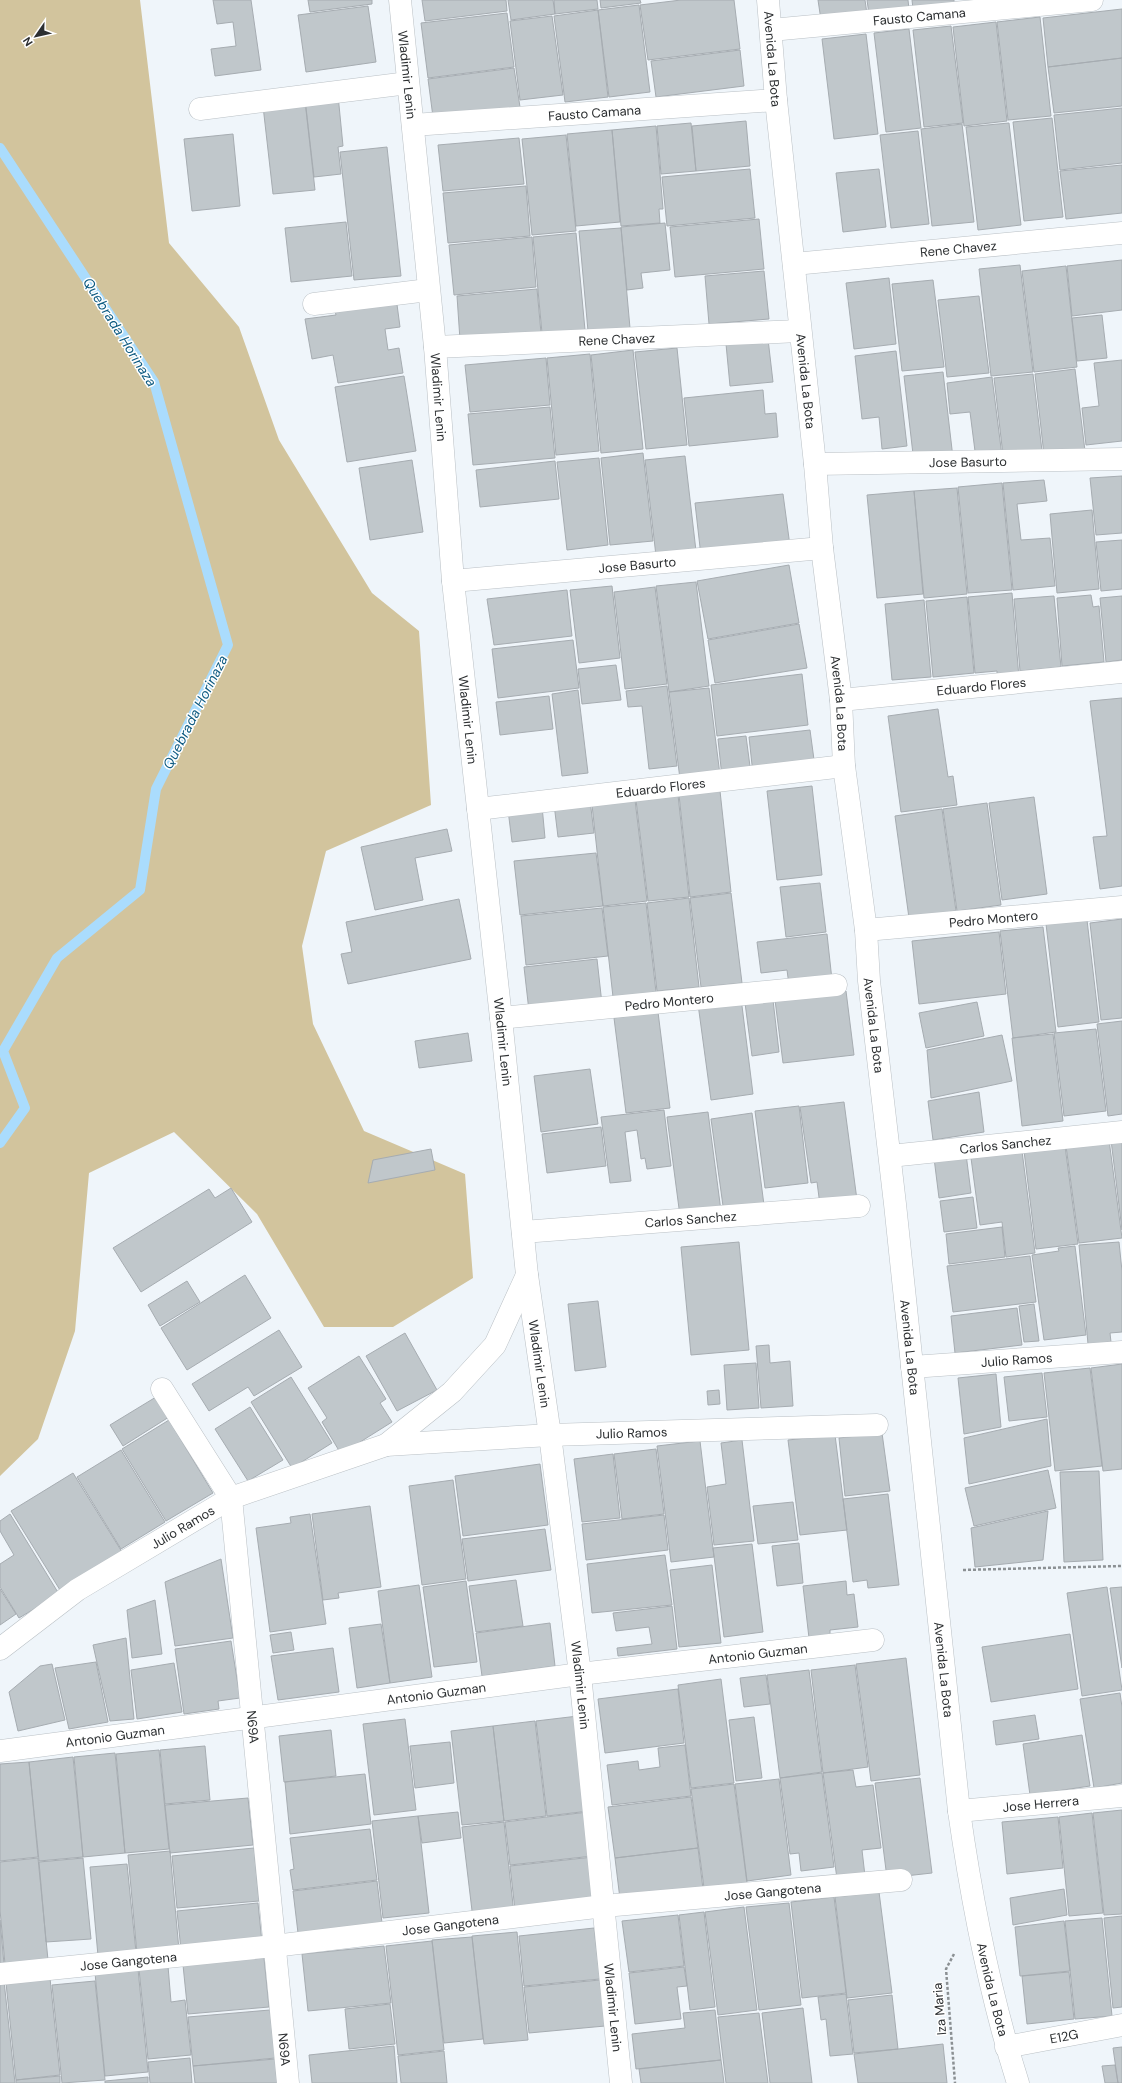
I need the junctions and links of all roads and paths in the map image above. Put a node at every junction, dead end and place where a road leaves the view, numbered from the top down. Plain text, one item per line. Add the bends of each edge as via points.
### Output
1 (400, 0) edge
2 (768, 0) edge
3 (1092, 0) edge
4 (771, 30) junction
5 (408, 83) junction
6 (776, 100) junction
7 (200, 109) dead end
8 (413, 125) junction
9 (1122, 233) edge
10 (794, 264) junction
11 (428, 290) junction
12 (314, 304) dead end
13 (799, 331) junction
14 (435, 347) junction
15 (1122, 459) edge
16 (815, 464) junction
17 (822, 548) junction
18 (453, 580) junction
19 (1122, 672) edge
20 (841, 700) junction
21 (844, 766) junction
22 (478, 809) junction
23 (1122, 907) edge
24 (866, 930) junction
25 (836, 985) dead end
26 (502, 1018) junction
27 (1122, 1132) edge
28 (890, 1156) junction
29 (859, 1206) dead end
30 (522, 1232) junction
31 (527, 1275) junction
32 (1122, 1352) edge
33 (912, 1367) junction
34 (162, 1389) dead end
35 (877, 1425) dead end
36 (550, 1435) junction
37 (386, 1445) junction
38 (231, 1498) junction
39 (1122, 1566) edge
40 (934, 1571) junction
41 (873, 1640) dead end
42 (0, 1649) edge
43 (580, 1674) junction
44 (253, 1718) junction
45 (0, 1752) edge
46 (1122, 1796) edge
47 (959, 1811) junction
48 (901, 1880) dead end
49 (604, 1906) junction
50 (977, 1917) junction
51 (274, 1946) junction
52 (0, 1974) edge
53 (1122, 2025) edge
54 (1006, 2047) junction
55 (288, 2083) edge
56 (621, 2083) edge
57 (955, 2083) edge
58 (1018, 2083) edge

1 - 5 street, Wladimir Lenin
2 - 4 street, Avenida La Bota
3 - 4 street, Fausto Camana
4 - 6 street, Avenida La Bota
5 - 7 street
5 - 8 street, Wladimir Lenin
6 - 8 street, Fausto Camana
6 - 10 street, Avenida La Bota
8 - 11 street, Wladimir Lenin
9 - 10 street, Rene Chavez
10 - 13 street, Avenida La Bota
11 - 12 street
11 - 14 street, Wladimir Lenin
13 - 14 street, Rene Chavez
13 - 16 street, Avenida La Bota
14 - 18 street, Wladimir Lenin
15 - 16 street, Jose Basurto
16 - 17 street, Avenida La Bota
17 - 18 street, Jose Basurto
17 - 20 street, Avenida La Bota
18 - 22 street, Wladimir Lenin
19 - 20 street, Eduardo Flores
20 - 21 street, Avenida La Bota
21 - 22 street, Eduardo Flores
21 - 24 street, Avenida La Bota
22 - 26 street, Wladimir Lenin
23 - 24 street, Pedro Montero
24 - 28 street, Avenida La Bota via 869,981
25 - 26 street, Pedro Montero
26 - 30 street, Wladimir Lenin
27 - 28 street, Carlos Sanchez
28 - 33 street, Avenida La Bota
29 - 30 street, Carlos Sanchez
30 - 31 street, Wladimir Lenin
31 - 36 street, Wladimir Lenin
31 - 37 street, Julio Ramos via 495,1345 452,1392
32 - 33 street, Julio Ramos
33 - 40 street, Avenida La Bota
34 - 38 street, N69A
35 - 36 street, Julio Ramos
36 - 37 street, Julio Ramos
36 - 43 street, Wladimir Lenin
37 - 38 street, Julio Ramos
38 - 42 street, Julio Ramos via 77,1590
38 - 44 street, N69A
39 - 40 path
40 - 47 street, Avenida La Bota
41 - 43 street, Antonio Guzman
43 - 44 street, Antonio Guzman
43 - 49 street, Wladimir Lenin
44 - 45 street, Antonio Guzman
44 - 51 street, N69A
46 - 47 street, Jose Herrera
47 - 50 street, Avenida La Bota
48 - 49 street, Jose Gangotena
49 - 51 street, Jose Gangotena
49 - 56 street, Wladimir Lenin
50 - 54 street, Avenida La Bota
50 - 57 path, Iza Maria via 946,1969
51 - 52 street, Jose Gangotena
51 - 55 street, N69A
53 - 54 street, E12G
54 - 58 street, Avenida La Bota

